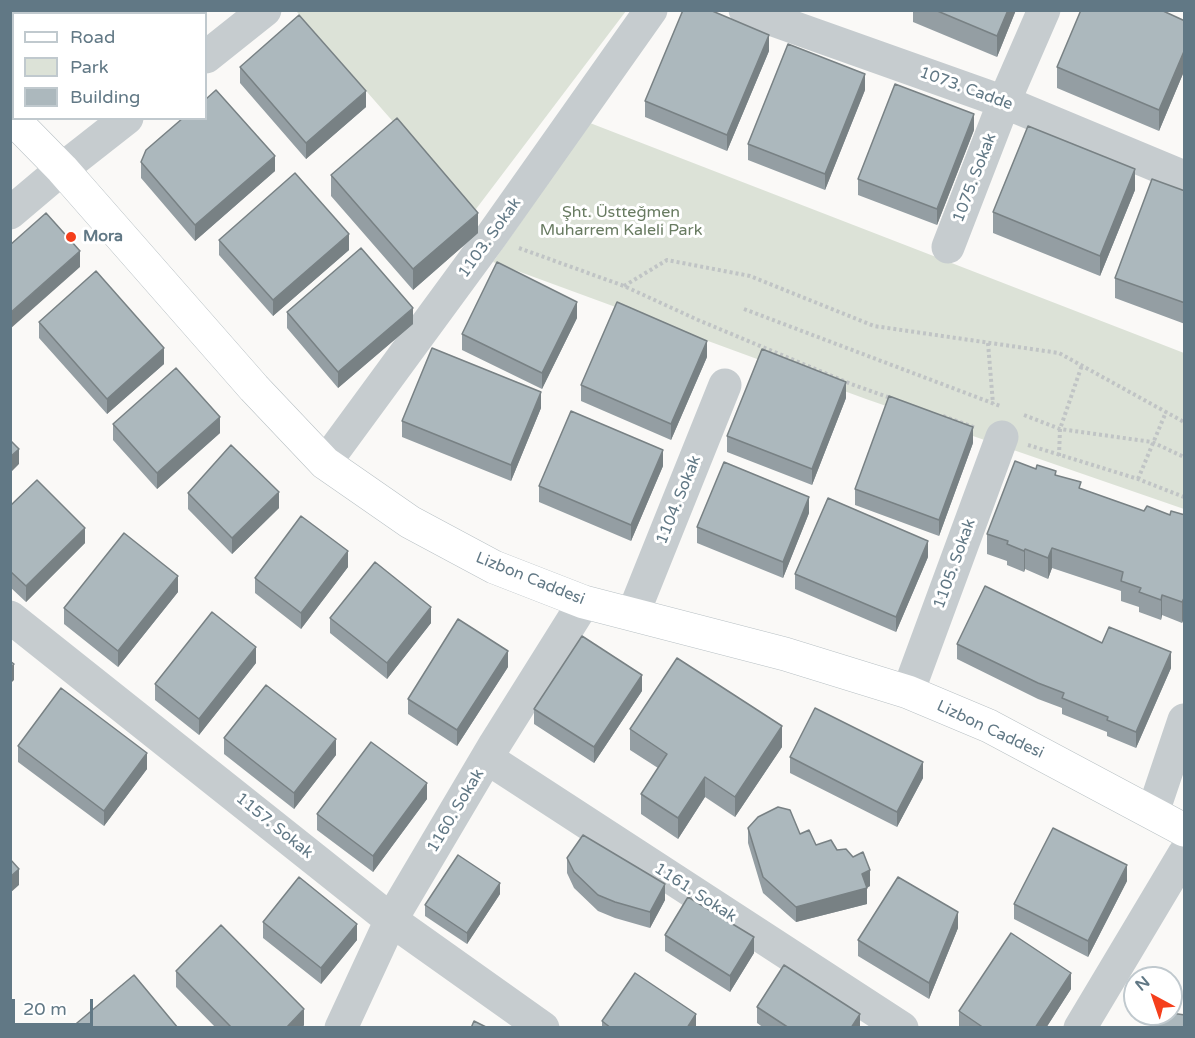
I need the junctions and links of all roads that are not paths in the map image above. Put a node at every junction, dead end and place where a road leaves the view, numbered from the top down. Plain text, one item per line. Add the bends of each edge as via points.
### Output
1 (265, 10) edge
2 (651, 10) edge
3 (1044, 10) edge
4 (754, 12) edge
5 (207, 56) edge
6 (1005, 102) junction
7 (14, 120) edge
8 (123, 120) edge
9 (62, 169) junction
10 (1185, 177) edge
11 (10, 213) edge
12 (948, 247) dead end
13 (725, 385) dead end
14 (1007, 419) road end
15 (325, 463) junction
16 (584, 602) junction
17 (633, 614) junction
18 (10, 617) edge
19 (908, 692) junction
20 (1185, 720) edge
21 (487, 758) junction
22 (1153, 812) junction
23 (1185, 830) edge
24 (1185, 854) edge
25 (391, 920) junction
26 (341, 1028) edge
27 (543, 1028) edge
28 (902, 1028) edge
29 (1080, 1028) edge

1 - 5 street
2 - 15 street, 1103. Sokak
3 - 6 street, 1075. Sokak
4 - 6 street, 1073. Cadde
6 - 10 street, 1073. Cadde
6 - 12 street, 1075. Sokak
7 - 9 main road, Lizbon Caddesi
8 - 9 street
9 - 11 street
9 - 15 main road, Lizbon Caddesi
13 - 17 street, 1104. Sokak
14 - 19 street, 1105. Sokak
15 - 16 main road, Lizbon Caddesi via 420,528 494,567
16 - 17 main road, Lizbon Caddesi
16 - 21 street, 1160. Sokak
17 - 19 main road, Lizbon Caddesi
18 - 25 street, 1157. Sokak
19 - 22 main road, Lizbon Caddesi via 989,726
20 - 22 street
21 - 25 street, 1160. Sokak
21 - 28 street, 1161. Sokak
22 - 23 main road, Lizbon Caddesi
24 - 29 street
25 - 26 street, 1160. Sokak
25 - 27 street, 1157. Sokak

